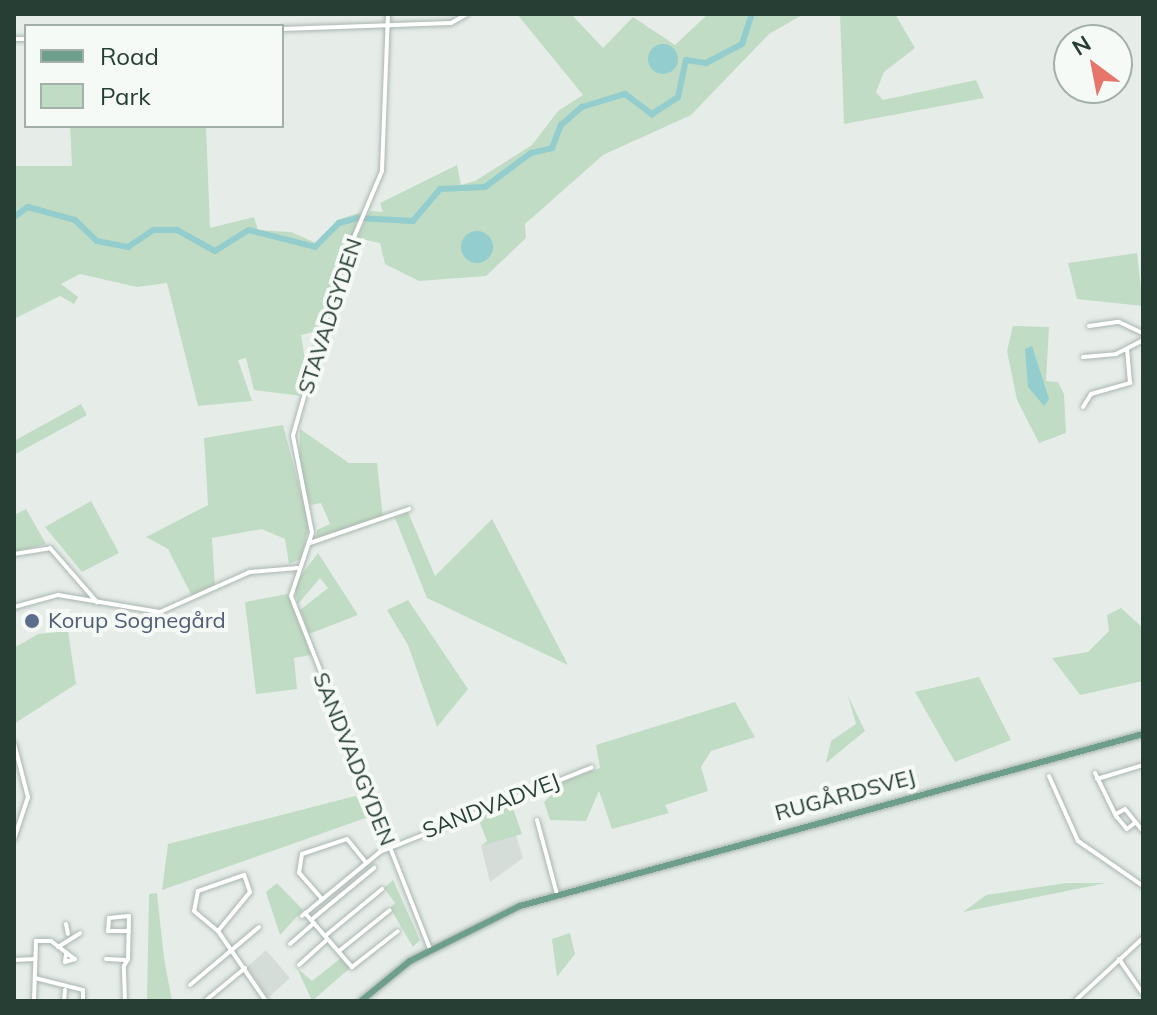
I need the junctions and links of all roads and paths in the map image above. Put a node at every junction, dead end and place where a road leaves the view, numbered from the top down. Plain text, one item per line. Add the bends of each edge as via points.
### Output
1 (388, 14) edge
2 (467, 14) edge
3 (388, 25) junction
4 (284, 29) edge
5 (1089, 326) dead end
6 (1143, 333) edge
7 (1143, 340) edge
8 (1127, 349) junction
9 (1083, 357) dead end
10 (1083, 407) dead end
11 (409, 509) dead end
12 (310, 543) junction
13 (14, 554) edge
14 (298, 568) junction
15 (97, 603) junction
16 (14, 607) edge
17 (1143, 734) edge
18 (14, 743) edge
19 (1143, 765) edge
20 (592, 767) dead end
21 (1049, 776) dead end
22 (1116, 814) junction
23 (537, 820) dead end
24 (1136, 822) junction
25 (1143, 831) edge
26 (14, 839) edge
27 (390, 848) junction
28 (365, 861) junction
29 (374, 868) dead end
30 (1143, 886) edge
31 (382, 889) dead end
32 (557, 894) junction
33 (322, 899) junction
34 (390, 910) dead end
35 (312, 922) junction
36 (66, 924) dead end
37 (259, 927) dead end
38 (129, 931) junction
39 (218, 931) junction
40 (398, 931) dead end
41 (80, 933) dead end
42 (68, 934) junction
43 (326, 938) junction
44 (1143, 938) edge
45 (290, 944) dead end
46 (58, 947) junction
47 (430, 949) junction
48 (232, 951) junction
49 (338, 952) junction
50 (66, 954) dead end
51 (35, 959) junction
52 (106, 959) dead end
53 (1119, 959) junction
54 (14, 960) edge
55 (126, 960) junction
56 (299, 965) dead end
57 (245, 968) junction
58 (35, 978) junction
59 (190, 985) dead end
60 (65, 990) junction
61 (1143, 994) edge
62 (34, 1001) edge
63 (64, 1001) edge
64 (83, 1001) edge
65 (125, 1001) edge
66 (205, 1001) edge
67 (266, 1001) edge
68 (361, 1001) edge
69 (1075, 1001) edge

1 - 3 street, STAVADGYDEN
2 - 3 street via 451,23
3 - 4 street
3 - 12 street, STAVADGYDEN via 386,154 293,436
5 - 6 street via 1119,322
7 - 8 street
8 - 9 street
8 - 10 street via 1130,383 1087,395
11 - 12 street
12 - 14 street
13 - 15 street via 50,548
14 - 15 street via 250,572 160,612
14 - 27 street, SANDVADGYDEN via 293,602
15 - 16 street via 49,595
17 - 32 main road, RUGÅRDSVEJ
18 - 26 street via 28,797
19 - 22 street via 1096,776
20 - 27 street, SANDVADVEJ
21 - 30 street via 1078,841
22 - 24 street via 1125,809
22 - 24 street via 1127,829
23 - 32 street
24 - 25 street
27 - 28 street, SANDVADVEJ
27 - 47 street, SANDVADGYDEN
28 - 33 street, SANDVADVEJ
28 - 33 street via 347,839 302,854 299,873
29 - 35 street
31 - 43 street
32 - 47 main road, RUGÅRDSVEJ
33 - 35 street, SANDVADVEJ via 304,915
34 - 49 street
35 - 43 street
35 - 45 street
36 - 42 street
37 - 48 street
38 - 38 street via 108,931 109,918 129,916
38 - 55 street
39 - 39 street via 250,892 244,875 198,891 194,911
39 - 48 street
40 - 49 street via 353,967
41 - 42 street
42 - 46 street
43 - 49 street
43 - 56 street
44 - 53 street
46 - 50 street
46 - 51 street via 36,941
47 - 68 main road, RUGÅRDSVEJ
48 - 57 street
48 - 59 street
51 - 54 street
51 - 58 street
52 - 55 street
53 - 61 street
53 - 69 street
55 - 65 street
57 - 66 street
57 - 67 street
58 - 60 street via 51,979
58 - 62 street
60 - 63 street
60 - 64 street via 83,990

